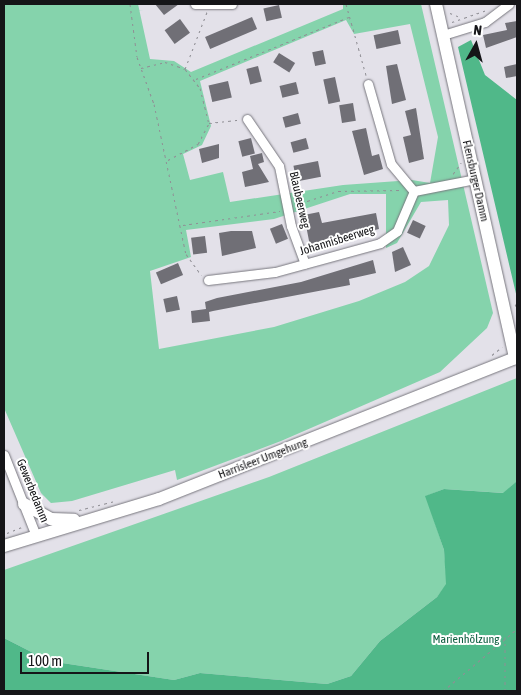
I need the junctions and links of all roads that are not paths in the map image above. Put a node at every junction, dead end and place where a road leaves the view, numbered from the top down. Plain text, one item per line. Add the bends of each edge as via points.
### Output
1 (195, 4) edge
2 (232, 4) edge
3 (509, 4) edge
4 (441, 7) edge
5 (446, 30) junction
6 (368, 84) road end
7 (247, 119) road end
8 (475, 179) junction
9 (414, 191) junction
10 (305, 264) junction
11 (208, 280) road end
12 (504, 307) junction
13 (517, 327) edge
14 (516, 358) edge
15 (4, 455) edge
16 (24, 504) junction
17 (87, 520) junction
18 (36, 536) junction
19 (4, 546) edge

1 - 2 street via 209,7
3 - 5 street via 485,22
4 - 5 main road, Flensburger Damm
5 - 8 main road, Flensburger Damm
6 - 9 street via 391,164
7 - 10 street, Blaubeerweg via 279,166 286,209
8 - 9 street
8 - 12 main road, Flensburger Damm
9 - 10 street, Johannisbeerweg via 392,236
10 - 11 street, Johannisbeerweg via 275,272
12 - 13 main road
12 - 14 main road, Flensburger Damm
14 - 17 main road, Harrisleer Umgehung via 159,499
15 - 16 street, Gewerbedamm
16 - 17 main road via 51,519
16 - 18 street, Gewerbedamm
17 - 18 main road, Harrisleer Umgehung
18 - 19 main road, Harrisleer Umgehung

